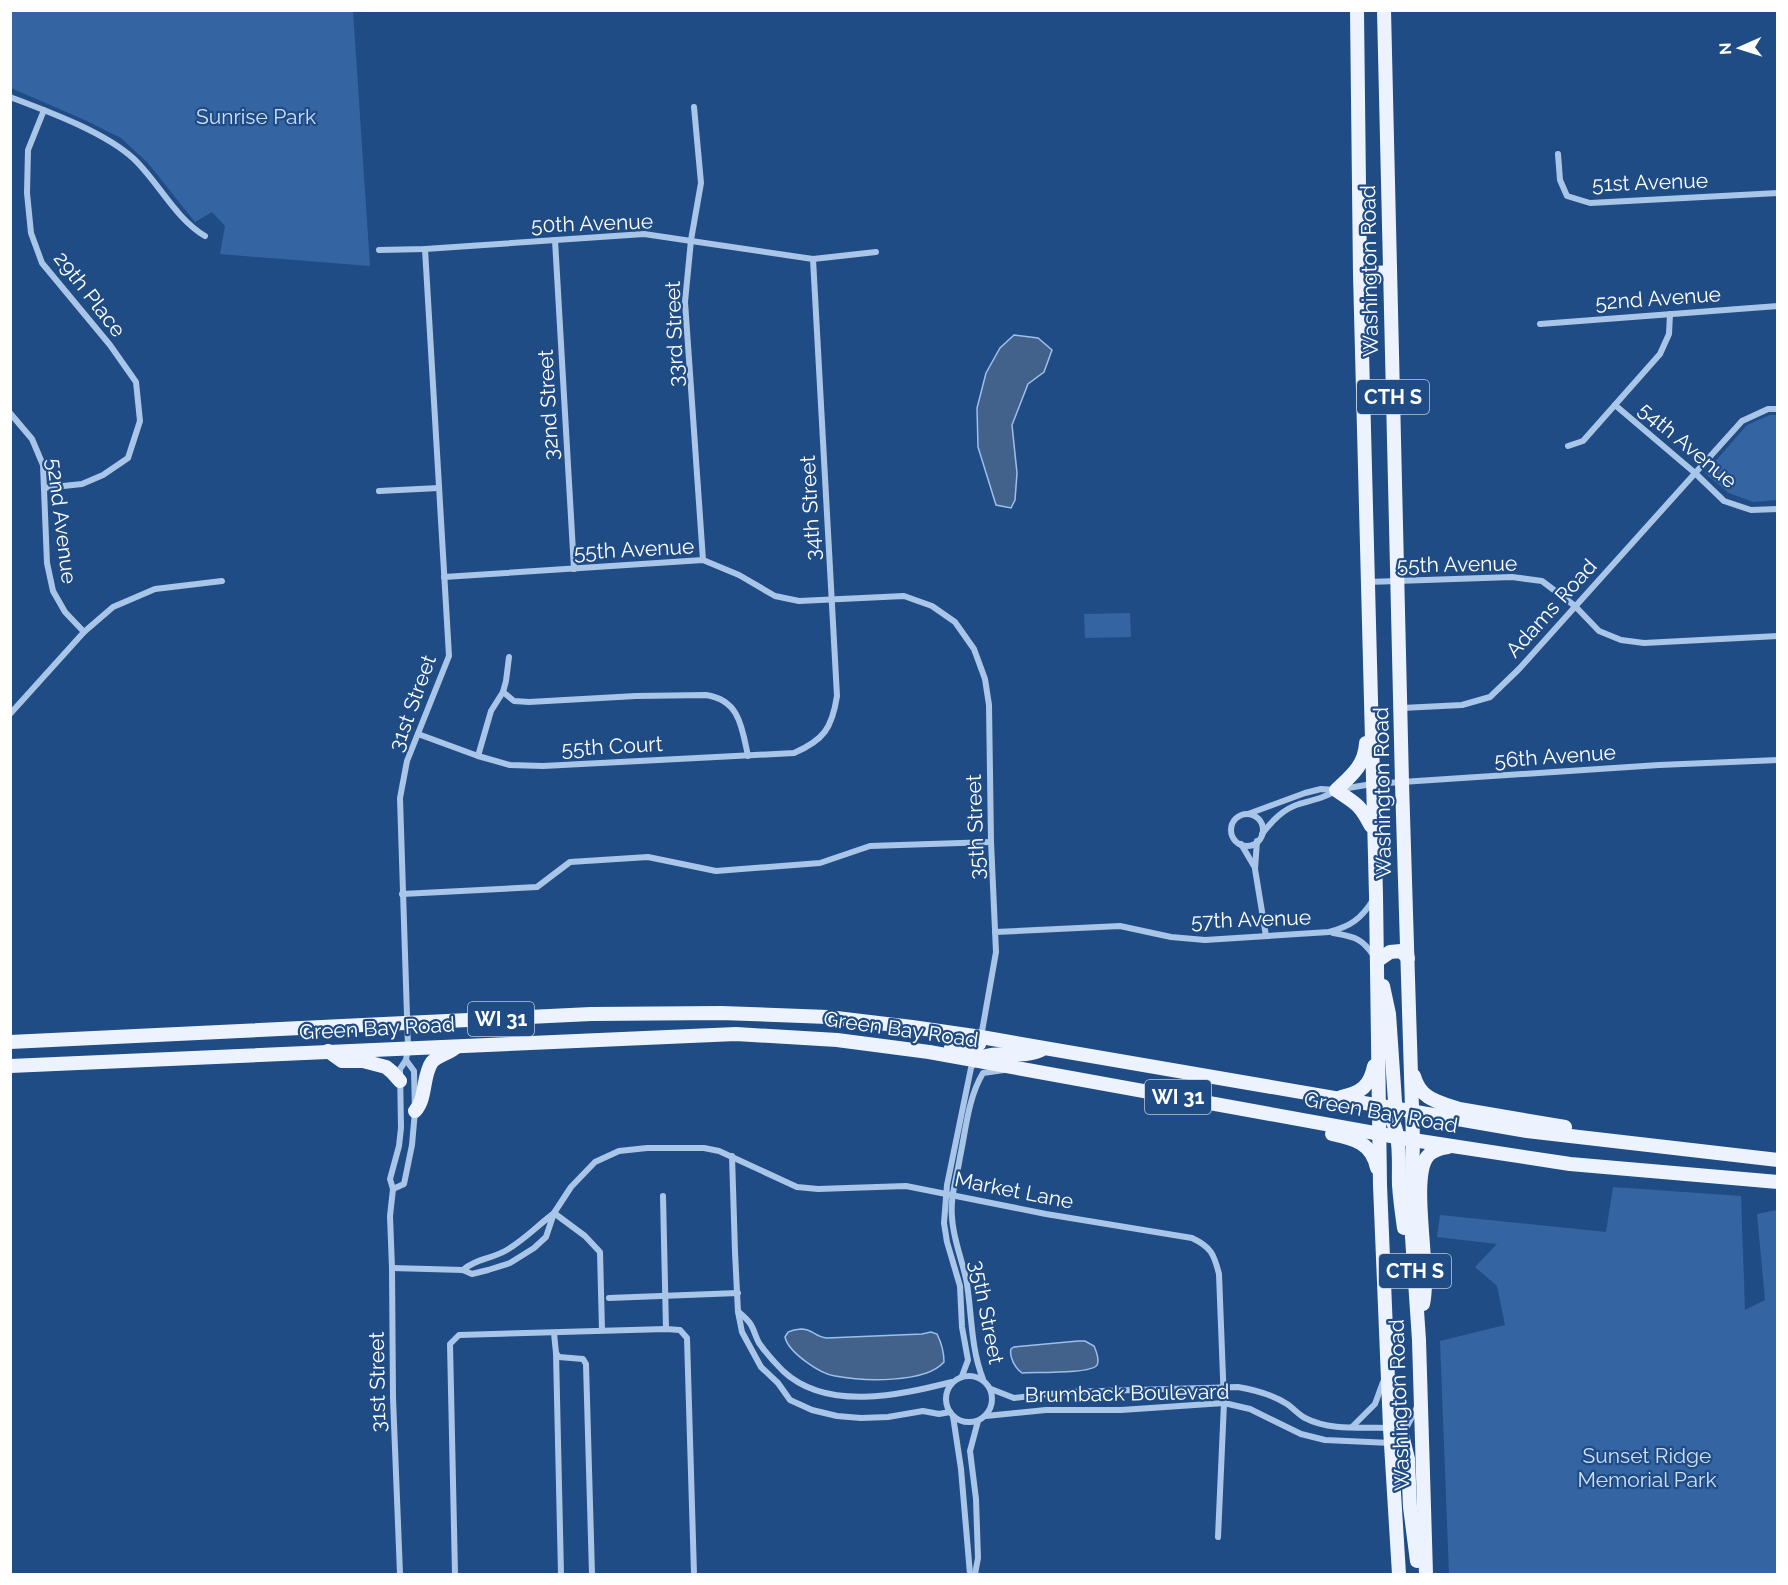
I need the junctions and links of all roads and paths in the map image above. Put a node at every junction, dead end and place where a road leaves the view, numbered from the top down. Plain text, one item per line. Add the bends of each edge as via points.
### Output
1 (1358, 10) edge
2 (1384, 10) edge
3 (10, 97) edge
4 (694, 107) dead end
5 (44, 110) junction
6 (1558, 154) dead end
7 (1778, 193) edge
8 (206, 236) dead end
9 (555, 240) junction
10 (691, 240) junction
11 (425, 249) junction
12 (380, 250) dead end
13 (876, 252) dead end
14 (813, 259) junction
15 (1390, 272) junction
16 (1360, 274) junction
17 (1778, 306) edge
18 (1670, 314) junction
19 (1540, 324) dead end
20 (1615, 405) junction
21 (1778, 409) edge
22 (10, 413) edge
23 (1568, 446) dead end
24 (1695, 473) junction
25 (44, 488) junction
26 (439, 488) junction
27 (379, 491) dead end
28 (1778, 509) edge
29 (703, 560) junction
30 (574, 569) junction
31 (444, 577) junction
32 (222, 581) dead end
33 (1397, 581) junction
34 (1368, 582) junction
35 (832, 599) junction
36 (1575, 606) junction
37 (956, 622) joint
38 (84, 632) junction
39 (1778, 636) edge
40 (509, 657) dead end
41 (503, 692) junction
42 (1370, 697) junction
43 (1401, 708) junction
44 (10, 714) edge
45 (418, 734) junction
46 (811, 746) joint
47 (478, 756) junction
48 (748, 756) junction
49 (1778, 760) edge
50 (1402, 783) junction
51 (1372, 784) junction
52 (1336, 790) junction
53 (1248, 814) junction
54 (1373, 830) junction
55 (1262, 834) junction
56 (1257, 841) junction
57 (992, 842) junction
58 (1240, 844) junction
59 (1255, 869) junction
60 (402, 894) junction
61 (1376, 895) junction
62 (995, 932) junction
63 (1329, 932) junction
64 (1266, 936) junction
65 (1408, 958) junction
66 (1377, 961) junction
67 (1377, 995) junction
68 (407, 1024) junction
69 (981, 1037) junction
70 (10, 1042) edge
71 (459, 1045) junction
72 (1043, 1048) junction
73 (328, 1051) junction
74 (929, 1052) junction
75 (407, 1054) junction
76 (976, 1060) junction
77 (1411, 1063) junction
78 (10, 1066) edge
79 (1016, 1068) junction
80 (400, 1081) junction
81 (1336, 1098) junction
82 (1379, 1106) junction
83 (1239, 1107) junction
84 (1395, 1108) junction
85 (1412, 1110) junction
86 (415, 1111) junction
87 (1380, 1134) junction
88 (1398, 1137) junction
89 (1413, 1140) junction
90 (1607, 1140) junction
91 (1455, 1146) junction
92 (732, 1156) junction
93 (1778, 1161) edge
94 (1778, 1182) edge
95 (1380, 1185) junction
96 (393, 1189) junction
97 (949, 1194) junction
98 (663, 1196) dead end
99 (554, 1213) junction
100 (392, 1268) junction
101 (463, 1270) junction
102 (738, 1293) junction
103 (665, 1296) junction
104 (609, 1298) dead end
105 (738, 1312) junction
106 (1418, 1324) junction
107 (666, 1329) junction
108 (602, 1330) junction
109 (554, 1333) junction
110 (556, 1353) junction
111 (1388, 1366) junction
112 (962, 1376) junction
113 (983, 1380) junction
114 (952, 1382) junction
115 (1223, 1387) junction
116 (991, 1389) junction
117 (1420, 1402) junction
118 (1224, 1403) junction
119 (952, 1414) junction
120 (986, 1416) junction
121 (978, 1421) junction
122 (1352, 1427) junction
123 (1390, 1428) junction
124 (1397, 1439) junction
125 (1218, 1537) dead end
126 (400, 1575) edge
127 (455, 1575) edge
128 (561, 1575) edge
129 (591, 1575) edge
130 (694, 1575) edge
131 (970, 1575) edge
132 (975, 1575) edge
133 (1399, 1575) edge
134 (1419, 1575) edge
135 (1426, 1575) edge

1 - 16 main road, Washington Road / CTH S
2 - 15 main road, Washington Road / CTH S
3 - 5 street
4 - 10 street, 33rd Street via 702,183
5 - 8 street via 104,138 134,159 191,227
5 - 25 street, 29th Place via 28,150 31,233 42,262 136,382 140,421 128,458 82,484
6 - 7 street, 51st Avenue via 1560,180 1567,195 1590,203
9 - 10 street, 50th Avenue via 645,234
9 - 11 street, 50th Avenue
9 - 30 street, 32nd Street
10 - 14 street, 50th Avenue
10 - 29 street, 33rd Street via 686,303
11 - 12 street, 50th Avenue
11 - 26 street, 31st Street
13 - 14 street, 50th Avenue
14 - 35 street, 34th Street
15 - 16 main road
15 - 33 main road, Washington Road / CTH S
16 - 34 main road, Washington Road / CTH S
17 - 18 street, 52nd Avenue
18 - 19 street, 52nd Avenue
18 - 20 street via 1669,334 1660,354
20 - 23 street via 1583,441
20 - 24 street, 54th Avenue
21 - 24 street, Adams Road via 1768,409 1742,421
22 - 25 street, 52nd Avenue via 32,439 43,465
24 - 28 street, 54th Avenue via 1724,501 1751,510
24 - 36 street, Adams Road
25 - 38 street, 52nd Avenue via 47,563 53,591 65,612
26 - 27 street
26 - 31 street, 31st Street
29 - 30 street, 55th Avenue
29 - 35 street, 55th Avenue via 775,596 799,601
30 - 31 street, 55th Avenue
31 - 45 street, 31st Street via 448,656
32 - 38 street via 155,589 113,607
33 - 34 street, 55th Avenue
33 - 36 street, 55th Avenue via 1512,577 1542,581
33 - 43 main road, Washington Road / CTH S
34 - 42 main road, Washington Road / CTH S
35 - 37 street, 55th Avenue via 904,596 932,606
35 - 46 street, 34th Street via 837,696 829,725
36 - 39 street, 55th Avenue via 1599,630 1621,640 1644,643
36 - 43 street, Adams Road via 1490,697 1462,705
37 - 57 street, 35th Street via 974,649 985,679
38 - 44 street
40 - 41 street
41 - 47 street via 491,711
41 - 48 street via 514,701 529,702 717,696 735,710
42 - 51 main road, Washington Road / CTH S
42 - 52 main road via 1365,720 1365,755 1357,770
43 - 50 main road, Washington Road / CTH S
45 - 47 street, 55th Court
45 - 60 street, 31st Street via 407,761 400,798
46 - 48 street, 55th Court via 794,753
47 - 48 street, 55th Court via 510,765 543,766
49 - 50 street, 56th Avenue
50 - 51 street, 56th Avenue
50 - 65 main road, Washington Road / CTH S
51 - 52 street, 56th Avenue
51 - 54 main road, Washington Road / CTH S
52 - 53 street, 56th Avenue via 1305,793
52 - 54 main road via 1358,805
52 - 55 street, 56th Avenue via 1288,810 1271,821
53 - 55 street via 1260,821
53 - 58 street via 1235,819 1231,828
54 - 61 main road, Washington Road / CTH S
55 - 56 street
56 - 58 street
56 - 59 street
57 - 60 street via 870,846 820,863 716,871 648,857 570,862 537,888
57 - 62 street, 35th Street
58 - 59 street
59 - 64 street
60 - 68 street, 31st Street
61 - 63 street, 57th Avenue via 1364,914 1347,927
61 - 66 main road, Washington Road / CTH S
62 - 64 street, 57th Avenue via 1120,926 1191,939
62 - 69 street, 35th Street via 996,952
63 - 64 street, 57th Avenue
63 - 66 street, 57th Avenue via 1361,940
65 - 66 main road via 1401,951 1390,952
65 - 77 main road, Washington Road / CTH S
66 - 67 main road, Washington Road / CTH S
66 - 84 main road via 1389,1014
67 - 81 main road via 1370,1080 1361,1090
67 - 82 main road, Washington Road / CTH S
68 - 69 main road, Green Bay Road / WI 31 via 591,1014 721,1013 828,1017
68 - 70 main road, Green Bay Road / WI 31
68 - 75 street, 31st Street
69 - 72 main road, Green Bay Road / WI 31
69 - 74 main road via 974,1048
71 - 74 main road, Green Bay Road / WI 31 via 736,1034 837,1040
71 - 75 main road, Green Bay Road / WI 31
71 - 86 main road via 432,1062 421,1105
72 - 76 main road via 1026,1054 990,1053
72 - 81 main road, Green Bay Road / WI 31
73 - 75 main road, Green Bay Road / WI 31
73 - 78 main road, Green Bay Road / WI 31
73 - 80 main road via 342,1061 386,1067
74 - 76 main road, Green Bay Road / WI 31
75 - 80 street, 31st Street via 400,1069
75 - 86 street, 31st Street via 414,1071
76 - 79 main road, Green Bay Road / WI 31
76 - 97 street, 35th Street via 971,1068
77 - 85 main road, Washington Road / CTH S
77 - 90 main road via 1419,1090 1428,1097 1460,1109 1567,1127
79 - 83 main road, Green Bay Road / WI 31
79 - 97 street, 35th Street via 984,1073 977,1083
80 - 96 street, 31st Street via 402,1128 390,1179
81 - 82 main road, Green Bay Road / WI 31
82 - 84 main road, Green Bay Road / WI 31
82 - 87 main road, Washington Road / CTH S
82 - 88 main road via 1388,1113
83 - 87 main road, Green Bay Road / WI 31
83 - 95 main road via 1272,1123 1358,1141 1373,1153
84 - 85 main road, Green Bay Road / WI 31
84 - 89 main road via 1398,1122
85 - 89 main road, Washington Road / CTH S
85 - 90 main road, Green Bay Road / WI 31 via 1527,1131
86 - 96 street, 31st Street via 404,1184
87 - 88 main road, Green Bay Road / WI 31
87 - 95 main road, Washington Road / CTH S
88 - 89 main road, Green Bay Road / WI 31
88 - 106 main road via 1401,1202
89 - 91 main road, Green Bay Road / WI 31
89 - 106 main road, Washington Road / CTH S via 1411,1222
90 - 93 main road, Green Bay Road / WI 31
91 - 94 main road, Green Bay Road / WI 31 via 1570,1164
91 - 106 main road via 1435,1151 1423,1167 1425,1296
92 - 97 street, Market Lane via 797,1187 906,1186
92 - 99 street, Market Lane via 704,1148 619,1151 595,1162 571,1187
92 - 102 street
95 - 111 main road, Washington Road / CTH S
96 - 100 street, 31st Street
97 - 112 street, 35th Street via 944,1223 960,1286 968,1360
97 - 113 street, 35th Street via 967,1284 976,1363
97 - 115 street, Market Lane via 1192,1238 1206,1245 1215,1257 1219,1274
98 - 103 street
99 - 101 street, Market Lane via 522,1241 501,1253 471,1262
99 - 101 street, Market Lane via 546,1237 526,1253 488,1270 472,1274
99 - 108 street via 600,1252
100 - 101 street, Market Lane
100 - 126 street, 31st Street
102 - 103 street
102 - 105 street
103 - 104 street
103 - 107 street
105 - 114 street via 783,1371 800,1385 817,1391 838,1395 907,1394
105 - 119 street via 742,1332 761,1367 790,1400 837,1416 888,1417 923,1410
106 - 117 main road, Washington Road / CTH S
107 - 108 street
107 - 130 street via 680,1330 687,1338
108 - 109 street
109 - 110 street
109 - 127 street via 459,1335 450,1344
110 - 128 street
110 - 129 street via 559,1357 583,1359 586,1364
111 - 122 street via 1375,1404
111 - 123 main road, Washington Road / CTH S
112 - 113 street
112 - 114 street
113 - 116 street
114 - 119 street via 946,1397
115 - 116 street, Brumback Boulevard via 1067,1392 1014,1398
115 - 118 street, Market Lane
115 - 122 street, Brumback Boulevard via 1260,1391 1305,1418 1326,1426
116 - 120 street via 992,1403
117 - 124 street
117 - 135 main road, Washington Road / CTH S
118 - 120 street, Brumback Boulevard
118 - 124 street, Brumback Boulevard via 1250,1409 1301,1434 1325,1440
118 - 125 street, Market Lane
119 - 121 street via 965,1422
119 - 131 street
120 - 121 street
121 - 132 street via 970,1451 976,1499
122 - 123 street, Brumback Boulevard
123 - 124 main road via 1399,1429
124 - 133 main road
124 - 134 main road via 1408,1459

